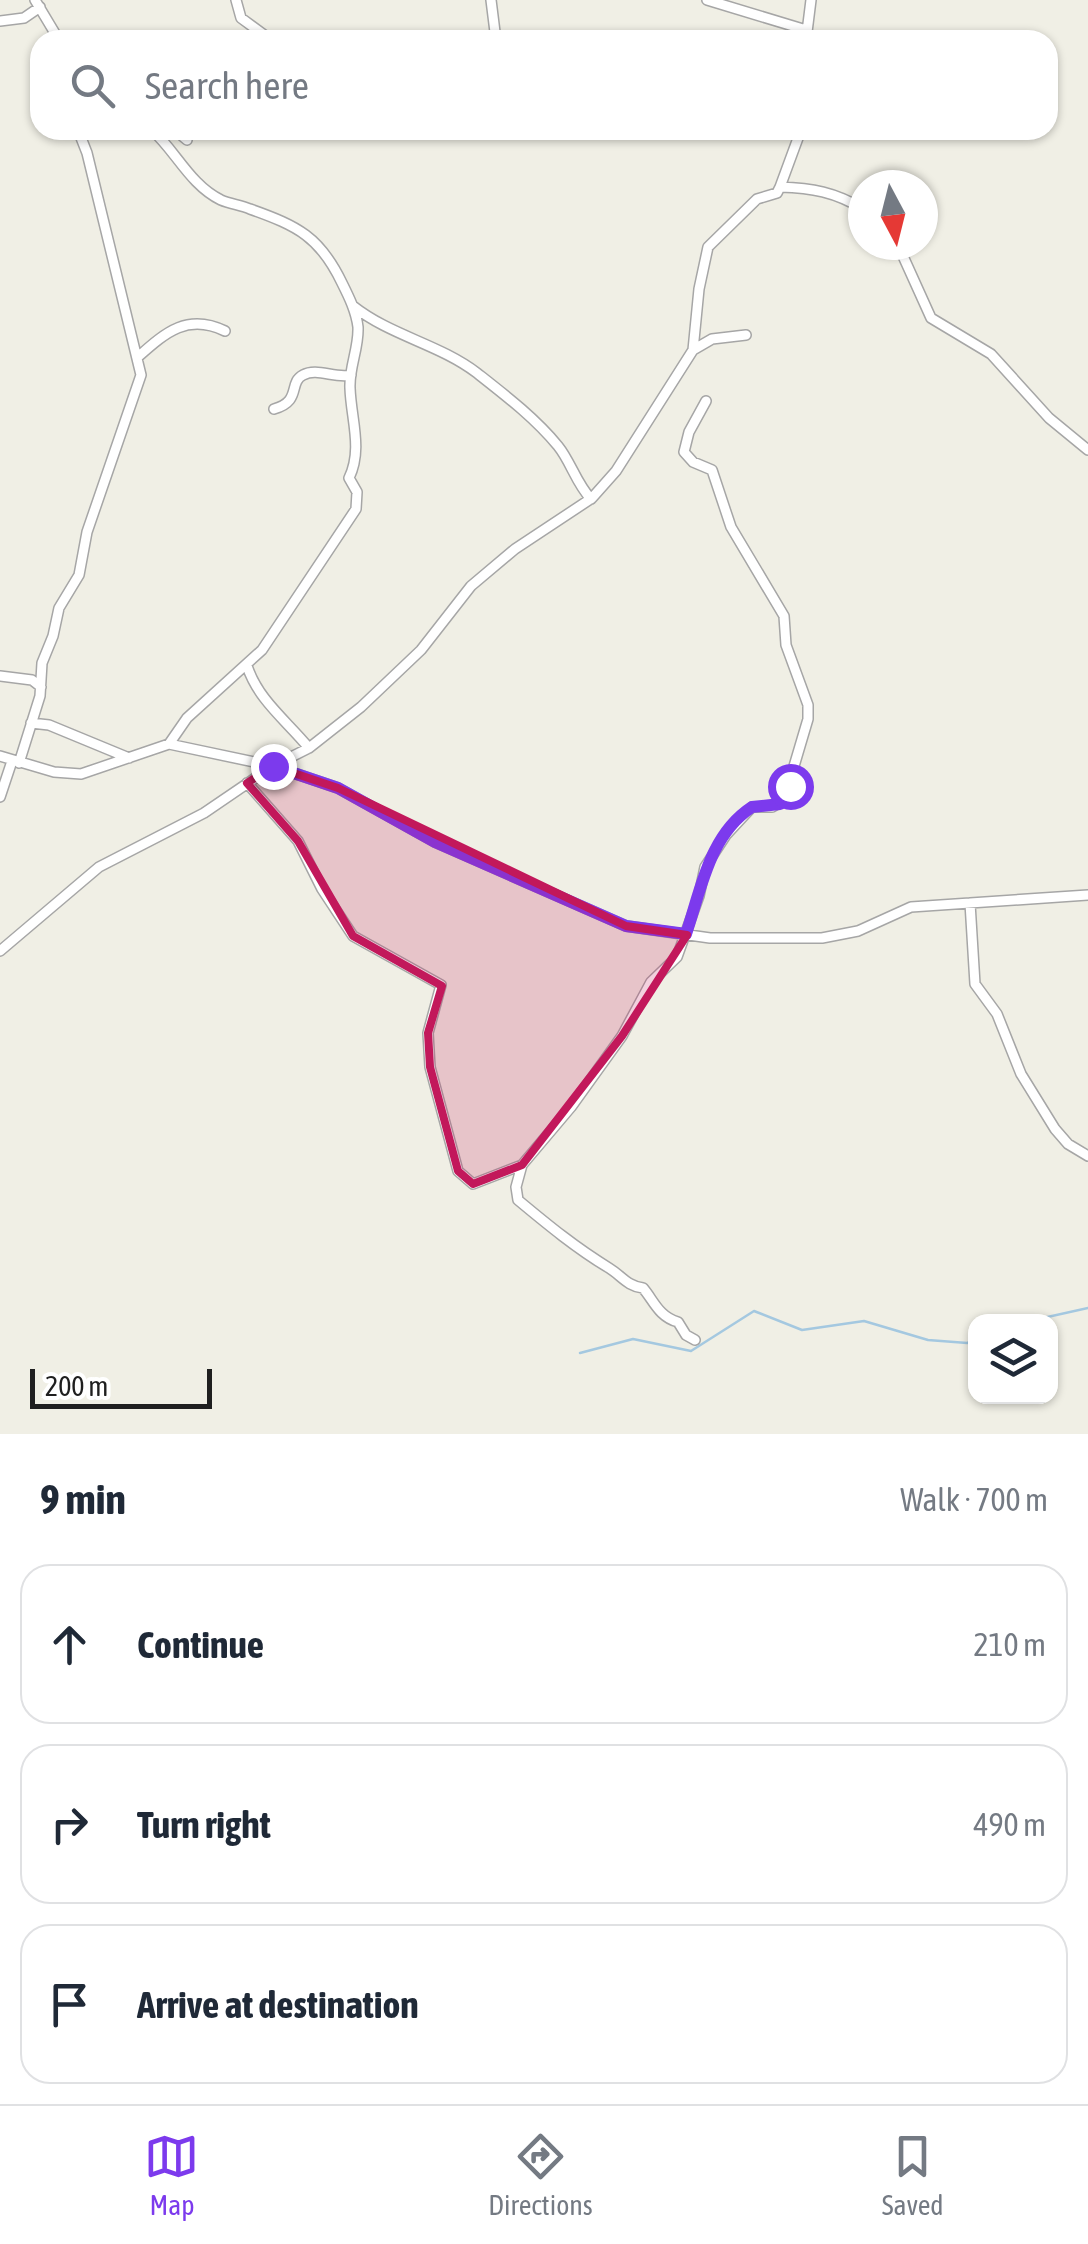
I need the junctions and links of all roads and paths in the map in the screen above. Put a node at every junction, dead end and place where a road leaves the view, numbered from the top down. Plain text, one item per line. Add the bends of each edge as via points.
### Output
1 (236, 0) edge
2 (491, 0) edge
3 (707, 0) edge
4 (811, 0) edge
5 (37, 4) edge
6 (0, 21) edge
7 (53, 30) edge
8 (257, 30) edge
9 (495, 30) edge
10 (790, 30) edge
11 (808, 30) edge
12 (82, 140) edge
13 (164, 140) edge
14 (796, 140) edge
15 (780, 187) junction
16 (848, 200) edge
17 (905, 260) edge
18 (354, 306) junction
19 (225, 331) dead end
20 (746, 335) dead end
21 (693, 350) junction
22 (138, 356) junction
23 (351, 375) junction
24 (706, 401) dead end
25 (274, 408) dead end
26 (1088, 450) edge
27 (591, 499) junction
28 (247, 666) junction
29 (0, 676) edge
30 (41, 686) junction
31 (31, 723) junction
32 (169, 744) junction
33 (308, 748) junction
34 (0, 756) edge
35 (129, 758) junction
36 (15, 762) junction
37 (273, 766) junction
38 (248, 783) junction
39 (0, 798) edge
40 (1088, 895) edge
41 (970, 904) junction
42 (686, 934) junction
43 (0, 951) edge
44 (1088, 1156) edge
45 (522, 1165) junction
46 (695, 1340) dead end

1 - 8 street via 241,18
2 - 9 street
3 - 10 street
4 - 11 street
5 - 6 street via 24,18
5 - 7 street
12 - 22 street
13 - 18 street via 214,195 314,239
14 - 15 street
15 - 16 street
15 - 21 street via 757,199 708,247
17 - 26 street via 930,318 991,354
18 - 23 street
18 - 27 street via 458,360 513,402 561,450
19 - 22 street via 190,322
20 - 21 street via 712,339
21 - 27 street
22 - 30 street via 138,386 78,575 59,608
23 - 25 street via 302,375 291,400
23 - 28 street via 356,462 348,478 357,492 356,509
24 - 42 street via 684,452 712,470 731,527 778,603 809,712 788,795 772,807 752,807 726,835 705,868
27 - 33 street via 480,578 408,665
28 - 32 street via 187,718
28 - 33 street via 268,706
29 - 30 street
30 - 31 street
31 - 35 street
31 - 36 street
32 - 35 street
32 - 37 street
33 - 37 street
34 - 36 street
35 - 36 street via 81,774
36 - 39 street
37 - 38 street
37 - 42 street via 338,788 435,842 626,926
38 - 43 street via 99,867
38 - 45 street via 298,842 353,936 441,985 427,1044 458,1171 474,1184
40 - 41 street
41 - 42 street via 911,907 858,931 822,938
41 - 44 street via 975,984 1055,1130
42 - 45 street via 677,957 651,982 571,1108
45 - 46 street via 518,1200 580,1252 643,1288

